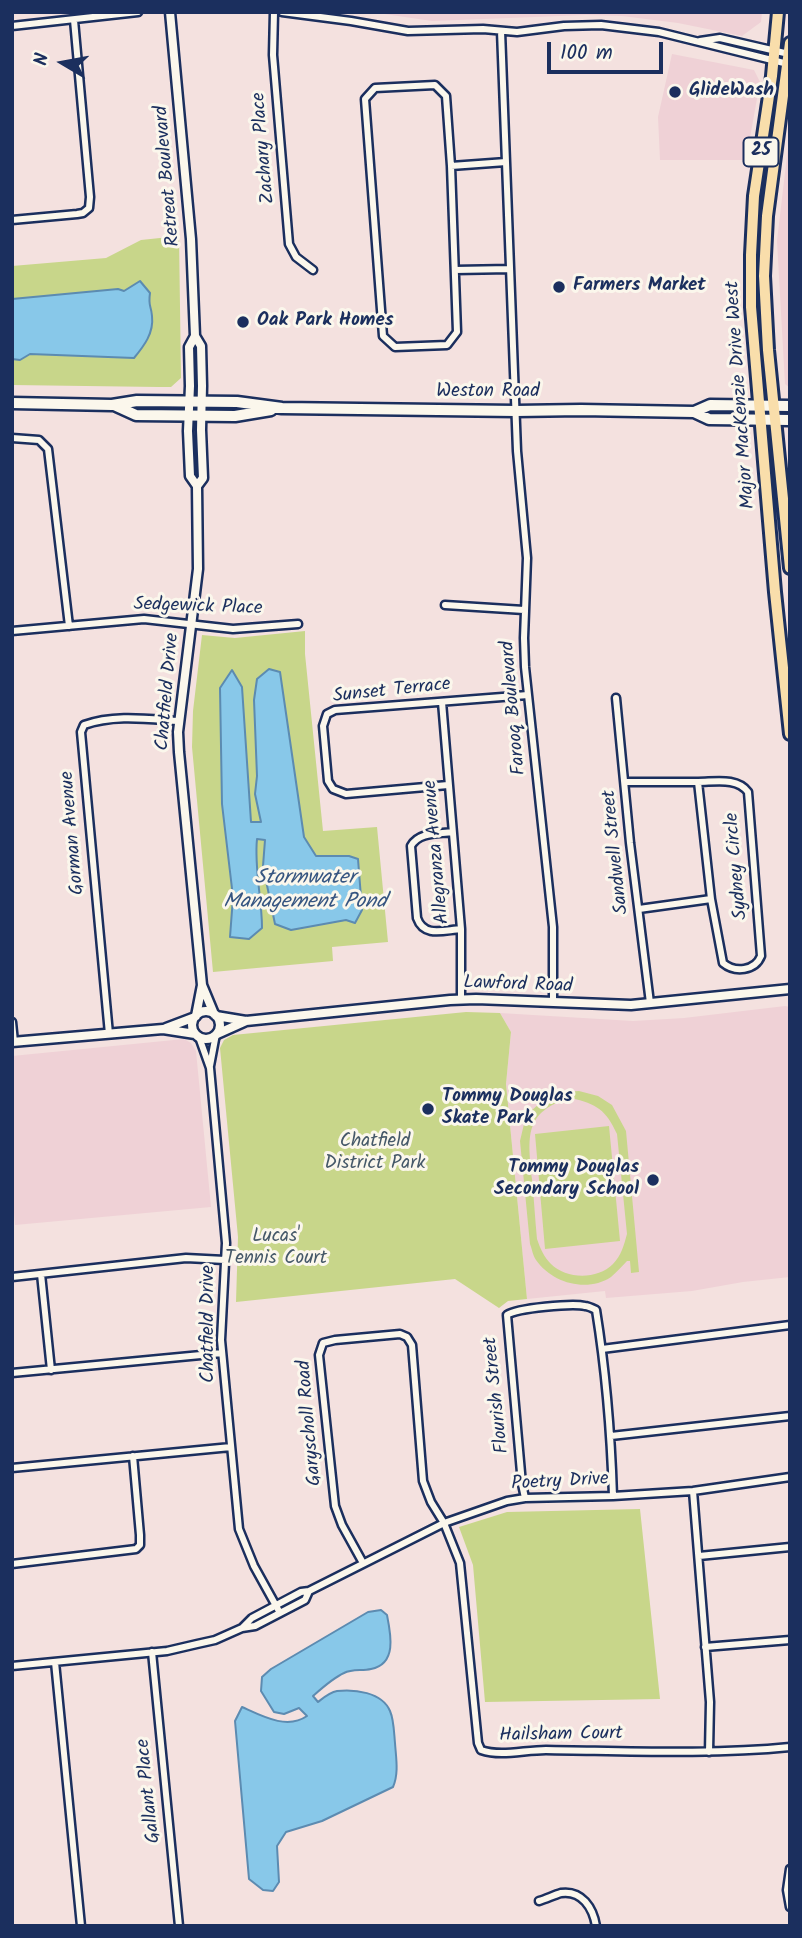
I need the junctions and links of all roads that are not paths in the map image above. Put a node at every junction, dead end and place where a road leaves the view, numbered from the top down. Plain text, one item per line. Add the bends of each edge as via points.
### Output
1 (138, 12) edge
2 (170, 12) edge
3 (274, 12) edge
4 (282, 12) edge
5 (778, 12) edge
6 (74, 20) junction
7 (12, 26) edge
8 (500, 31) junction
9 (698, 41) junction
10 (774, 56) junction
11 (789, 56) edge
12 (506, 162) junction
13 (451, 166) junction
14 (12, 220) edge
15 (510, 269) junction
16 (313, 270) dead end
17 (455, 270) junction
18 (195, 336) junction
19 (190, 401) junction
20 (202, 401) junction
21 (12, 403) edge
22 (112, 405) junction
23 (758, 406) junction
24 (773, 406) junction
25 (790, 406) edge
26 (282, 408) junction
27 (516, 411) junction
28 (694, 412) junction
29 (189, 415) junction
30 (201, 415) junction
31 (760, 419) junction
32 (774, 419) junction
33 (790, 420) edge
34 (12, 438) edge
35 (197, 486) junction
36 (790, 568) edge
37 (445, 606) dead end
38 (524, 610) junction
39 (191, 623) junction
40 (298, 624) dead end
41 (69, 626) junction
42 (12, 631) edge
43 (528, 695) junction
44 (616, 698) dead end
45 (442, 702) junction
46 (179, 721) junction
47 (790, 734) edge
48 (625, 782) junction
49 (698, 782) junction
50 (448, 785) junction
51 (452, 832) junction
52 (711, 899) junction
53 (639, 909) junction
54 (461, 929) junction
55 (202, 985) junction
56 (790, 989) edge
57 (461, 1000) junction
58 (554, 1002) junction
59 (649, 1003) junction
60 (215, 1015) junction
61 (195, 1016) junction
62 (246, 1021) junction
63 (12, 1022) edge
64 (163, 1029) junction
65 (109, 1034) junction
66 (216, 1034) junction
67 (197, 1035) junction
68 (13, 1042) edge
69 (210, 1068) junction
70 (225, 1260) junction
71 (41, 1274) junction
72 (12, 1277) edge
73 (790, 1325) edge
74 (602, 1349) junction
75 (222, 1353) junction
76 (51, 1370) junction
77 (12, 1373) edge
78 (790, 1416) edge
79 (611, 1436) junction
80 (231, 1447) junction
81 (133, 1456) junction
82 (12, 1468) edge
83 (790, 1477) edge
84 (693, 1491) junction
85 (613, 1496) junction
86 (525, 1499) junction
87 (444, 1523) junction
88 (790, 1546) edge
89 (699, 1556) junction
90 (12, 1563) edge
91 (363, 1563) junction
92 (278, 1609) junction
93 (790, 1640) edge
94 (705, 1647) junction
95 (152, 1652) junction
96 (55, 1662) junction
97 (12, 1666) edge
98 (790, 1747) edge
99 (709, 1752) junction
100 (790, 1869) edge
101 (539, 1901) dead end
102 (790, 1907) edge
103 (81, 1926) edge
104 (179, 1926) edge
105 (596, 1926) edge

1 - 6 street
2 - 18 street, Retreat Boulevard
3 - 16 street, Zachary Place via 272,45 289,244 296,257
4 - 8 street via 408,31
5 - 10 main road, Major MacKenzie Drive West / 25
6 - 7 street
6 - 14 street via 89,208 83,213
8 - 9 street via 601,25
8 - 12 street, Farooq Boulevard
9 - 10 street
9 - 10 street via 720,38
10 - 11 street
10 - 11 street
10 - 23 main road, Major MacKenzie Drive West / 25 via 754,196 751,255
11 - 24 main road, Major MacKenzie Drive West / 25 via 765,235
12 - 13 street
12 - 15 street, Farooq Boulevard
13 - 17 street
13 - 17 street via 446,96 435,85 375,88 365,99 383,337 395,347 447,345 457,332
15 - 17 street
15 - 27 street, Farooq Boulevard
18 - 19 street, Retreat Boulevard via 189,346
18 - 20 street, Retreat Boulevard via 201,346
19 - 20 main road, Weston Road
19 - 22 main road, Weston Road
19 - 29 street, Chatfield Drive
20 - 26 main road, Weston Road
20 - 30 street, Retreat Boulevard
21 - 22 main road, Weston Road
22 - 29 main road, Weston Road via 136,415
23 - 24 main road, Weston Road
23 - 28 main road, Weston Road via 710,405
23 - 31 main road, Major MacKenzie Drive West / 25
24 - 25 main road, Weston Road
24 - 32 main road, Major MacKenzie Drive West / 25
26 - 27 main road, Weston Road
26 - 30 main road, Weston Road via 235,416
27 - 28 main road, Weston Road
27 - 38 street, Farooq Boulevard via 527,558
28 - 31 main road, Weston Road via 709,419
29 - 30 main road, Weston Road
29 - 35 street, Chatfield Drive via 190,476
30 - 35 street, Chatfield Drive via 203,478
31 - 32 main road, Weston Road
31 - 47 main road, Major MacKenzie Drive West / 25
32 - 33 main road, Weston Road
32 - 36 main road, Major MacKenzie Drive West / 25
34 - 41 street via 39,440 48,449
35 - 39 street, Chatfield Drive via 199,548
37 - 38 street
38 - 43 street, Farooq Boulevard
39 - 40 street, Sedgewick Place via 233,629
39 - 41 street, Sedgewick Place via 144,619
39 - 46 street, Chatfield Drive
41 - 42 street, Sedgewick Place
43 - 45 street, Sunset Terrace
43 - 58 street, Farooq Boulevard via 553,927
44 - 48 street, Sandwell Street
45 - 50 street, Allegranza Avenue
45 - 50 street, Sunset Terrace via 335,710 327,714 323,726 328,781 339,792
46 - 55 street, Chatfield Drive via 178,752
46 - 65 street, Gorman Avenue via 91,722 80,732
48 - 49 street
48 - 53 street, Sandwell Street
49 - 52 street, Sydney Circle
49 - 52 street, Sydney Circle via 734,782 748,792 761,956 755,966 735,970 723,963
50 - 51 street, Allegranza Avenue
51 - 54 street, Allegranza Avenue
51 - 54 street via 421,836 411,846 417,918 428,931
52 - 53 street, Sydney Circle
53 - 59 street, Sandwell Street
54 - 57 street, Allegranza Avenue
55 - 60 street, Chatfield Drive
55 - 61 street, Chatfield Drive
56 - 59 street, Lawford Road
57 - 58 street, Lawford Road
57 - 62 street, Lawford Road
58 - 59 street, Lawford Road
60 - 61 street
60 - 62 street, Lawford Road
60 - 66 street via 219,1023
61 - 64 street
61 - 67 street via 192,1026
62 - 66 street, Lawford Road
63 - 68 street
64 - 65 street
64 - 67 street
65 - 68 street
66 - 67 street via 209,1039
66 - 69 street, Chatfield Drive
67 - 69 street, Chatfield Drive
69 - 70 street, Chatfield Drive
70 - 71 street via 186,1258
70 - 75 street, Chatfield Drive
71 - 72 street
71 - 76 street
73 - 74 street
74 - 79 street, Flourish Street
74 - 86 street, Flourish Street via 596,1310 587,1306 519,1310 507,1315
75 - 76 street
75 - 80 street, Chatfield Drive
76 - 77 street
78 - 79 street
79 - 85 street, Flourish Street
80 - 81 street
80 - 92 street, Chatfield Drive via 239,1529
81 - 82 street
81 - 90 street via 140,1535 136,1549
83 - 84 street, Poetry Drive
84 - 85 street, Poetry Drive
84 - 89 street
85 - 86 street, Poetry Drive
86 - 87 street, Poetry Drive
87 - 91 street, Poetry Drive
87 - 91 street, Garyscholl Road via 423,1481 412,1345 407,1337 323,1343 319,1355 335,1506
87 - 99 street, Hailsham Court via 460,1563 481,1750 492,1754 537,1750
88 - 89 street
89 - 94 street
91 - 92 street, Poetry Drive via 309,1591 305,1600
92 - 95 street, Poetry Drive via 255,1626 215,1640
93 - 94 street
94 - 99 street
95 - 96 street, Poetry Drive
95 - 104 street, Gallant Place
96 - 97 street, Poetry Drive
96 - 103 street
98 - 99 street, Hailsham Court
100 - 102 street
101 - 105 street via 563,1893 581,1896

